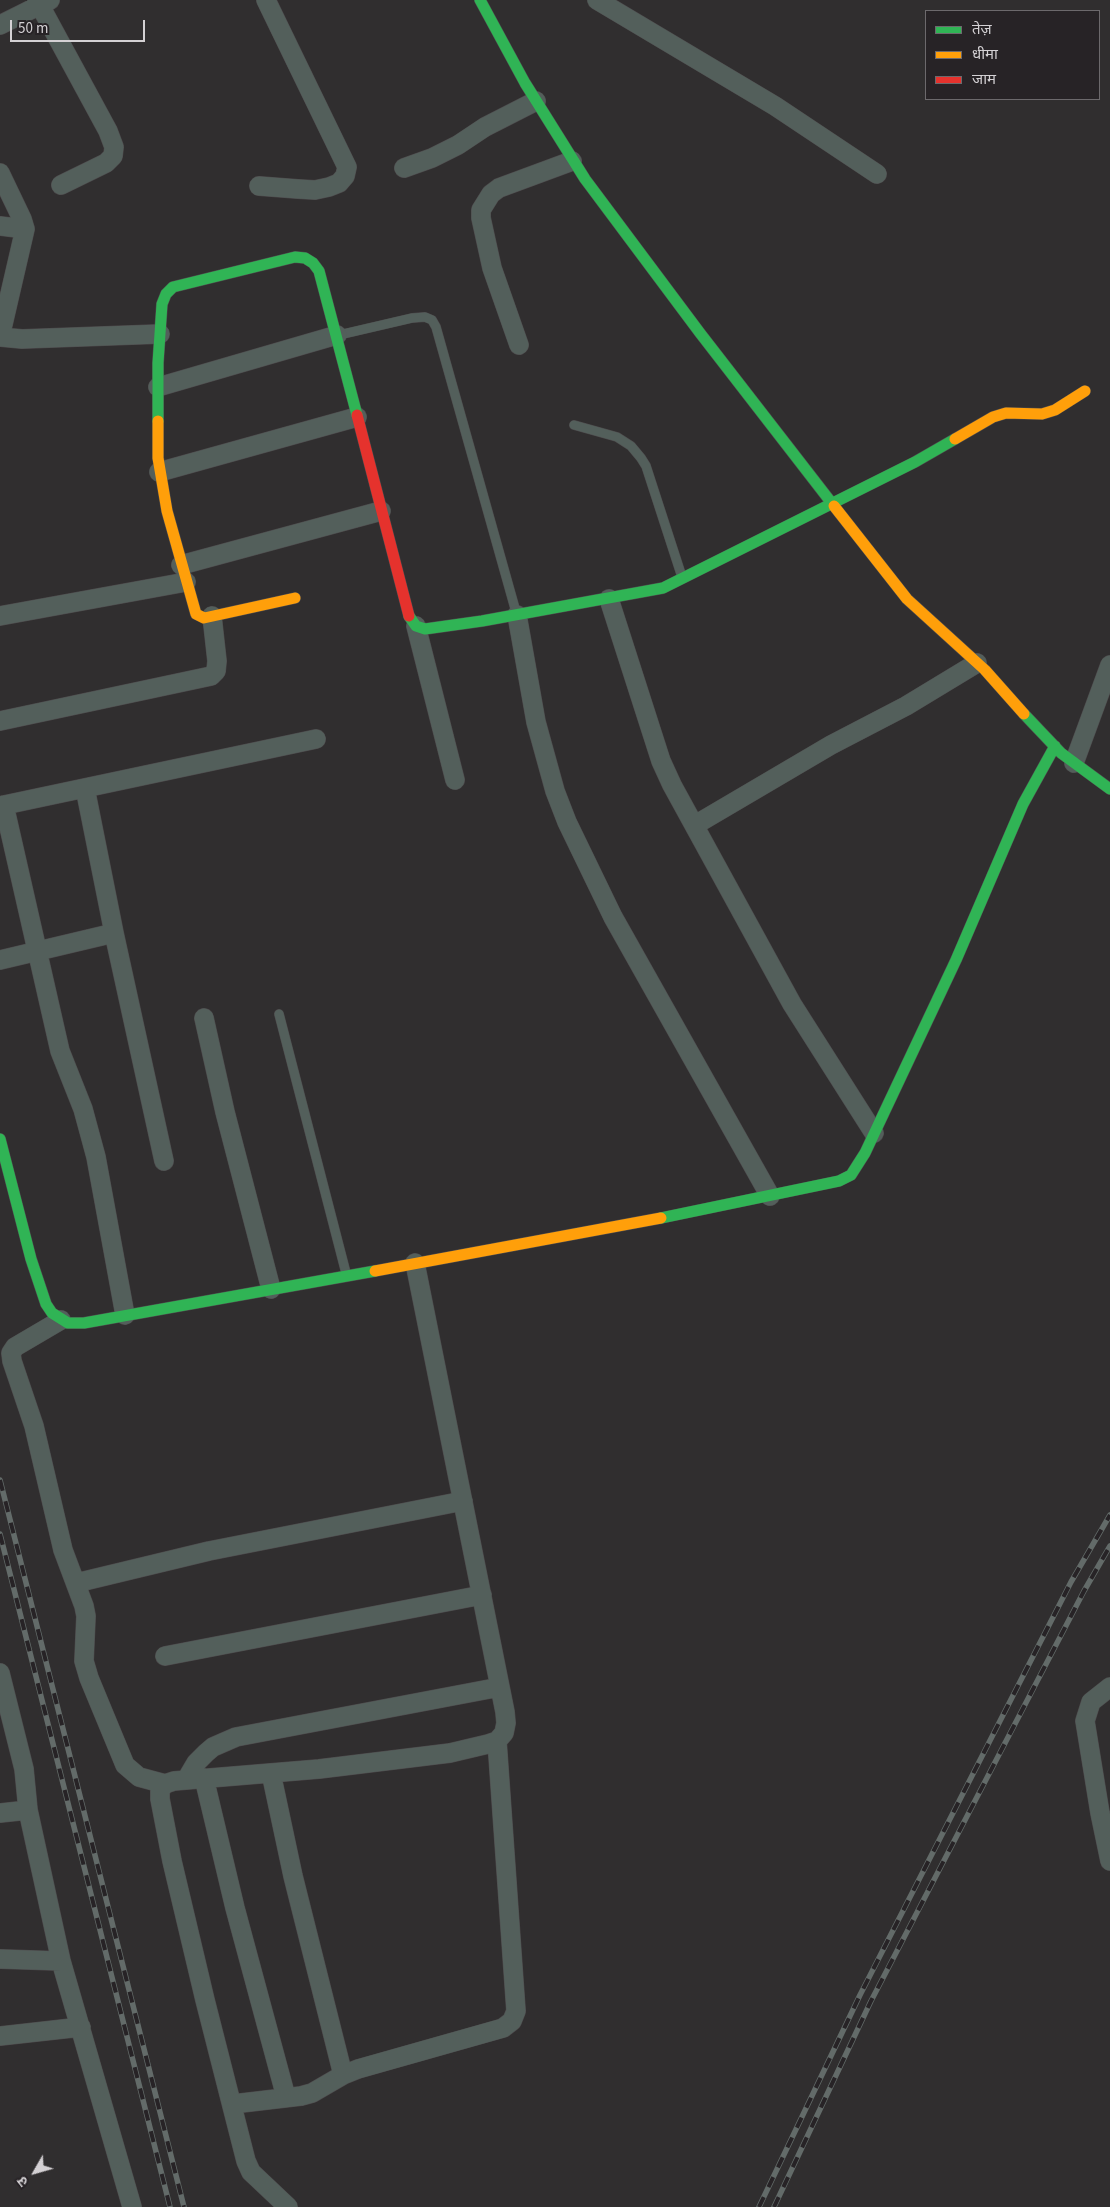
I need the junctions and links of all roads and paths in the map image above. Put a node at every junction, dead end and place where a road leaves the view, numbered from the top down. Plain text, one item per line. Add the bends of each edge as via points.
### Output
1 (266, 0) edge
2 (480, 0) edge
3 (596, 0) edge
4 (42, 2) edge
5 (0, 25) edge
6 (536, 101) junction
7 (572, 161) junction
8 (404, 168) dead end
9 (0, 173) edge
10 (877, 174) dead end
11 (61, 185) dead end
12 (259, 186) dead end
13 (0, 226) edge
14 (25, 229) junction
15 (160, 334) junction
16 (337, 335) junction
17 (0, 337) edge
18 (519, 345) dead end
19 (158, 387) junction
20 (1085, 391) dead end
21 (358, 417) junction
22 (574, 425) dead end
23 (159, 472) junction
24 (833, 504) junction
25 (381, 511) junction
26 (184, 574) junction
27 (682, 579) junction
28 (295, 598) dead end
29 (609, 599) junction
30 (517, 615) junction
31 (0, 616) edge
32 (212, 616) junction
33 (416, 626) junction
34 (978, 663) junction
35 (1110, 664) edge
36 (0, 721) edge
37 (316, 739) dead end
38 (1055, 746) junction
39 (1074, 763) junction
40 (455, 780) dead end
41 (85, 788) junction
42 (1110, 789) edge
43 (2, 806) edge
44 (694, 825) junction
45 (114, 934) junction
46 (36, 951) junction
47 (0, 960) edge
48 (279, 1014) dead end
49 (204, 1018) dead end
50 (874, 1133) junction
51 (0, 1139) edge
52 (164, 1161) dead end
53 (770, 1196) junction
54 (415, 1263) junction
55 (346, 1276) junction
56 (271, 1289) junction
57 (125, 1316) junction
58 (62, 1320) junction
59 (462, 1501) junction
60 (76, 1583) junction
61 (482, 1595) junction
62 (165, 1656) dead end
63 (0, 1673) edge
64 (500, 1686) junction
65 (1110, 1687) edge
66 (497, 1741) junction
67 (271, 1773) junction
68 (195, 1779) junction
69 (165, 1784) junction
70 (28, 1810) junction
71 (0, 1814) edge
72 (1110, 1860) edge
73 (0, 1959) edge
74 (61, 1961) junction
75 (81, 2027) junction
76 (0, 2036) edge
77 (344, 2074) junction
78 (286, 2097) junction
79 (233, 2104) junction
80 (132, 2207) edge
81 (288, 2207) edge

1 - 12 street via 347,167 339,183 329,187 306,190
2 - 6 street
3 - 10 street via 775,106
4 - 5 street
4 - 11 street via 114,147 114,156 106,163
6 - 7 street
6 - 8 street via 458,145
7 - 18 street via 499,188 481,210 492,268
7 - 24 street
9 - 14 street
13 - 14 street
14 - 17 street
15 - 16 street via 162,304 173,287 295,257 306,258 319,270
15 - 17 street
15 - 19 street
16 - 19 street
16 - 21 street
16 - 30 lane via 412,318 432,320
19 - 23 street
20 - 24 street via 1055,410 1042,414 1006,413 993,417
21 - 23 street
21 - 25 street
22 - 27 lane via 617,437 641,458
23 - 26 street
24 - 27 street
24 - 34 street via 907,598
25 - 26 street
25 - 33 street via 407,610
26 - 31 street
26 - 32 street via 196,614 204,618
27 - 29 street via 663,588
28 - 32 street
29 - 30 street
29 - 44 street via 661,761
30 - 33 street via 432,628
30 - 53 street via 536,722 567,822 613,917
32 - 36 street via 217,661 211,676
33 - 40 street
34 - 38 street
34 - 44 street
35 - 39 street
37 - 41 street
38 - 39 street
38 - 50 street via 1023,804 956,960
39 - 42 street
41 - 43 street
41 - 45 street
43 - 46 street
44 - 50 street via 792,1004
45 - 46 street
45 - 52 street
46 - 47 street
46 - 57 street via 60,1051 83,1109 94,1149
48 - 55 lane
49 - 56 street
50 - 53 street via 857,1168 839,1182
51 - 58 street via 46,1304
53 - 54 street
54 - 55 street
54 - 59 street
55 - 56 street
56 - 57 street
57 - 58 street via 84,1323
58 - 60 street via 15,1347 11,1353 34,1426 63,1550
59 - 60 street via 209,1551
59 - 61 street
60 - 69 street via 86,1616 84,1660 118,1754 139,1777
61 - 62 street
61 - 64 street
63 - 70 street via 24,1769
64 - 66 street via 506,1723 504,1733
64 - 68 street via 236,1736 213,1747 196,1762
65 - 72 street via 1091,1702 1085,1721
66 - 67 street via 450,1753
66 - 77 street via 516,2011 512,2021 503,2028
67 - 68 street
67 - 77 street via 293,1876
68 - 69 street
68 - 78 street via 235,1908
69 - 79 street via 160,1790 160,1799 170,1852
70 - 71 street
70 - 74 street
73 - 74 street
74 - 75 street
75 - 76 street
75 - 80 street
77 - 78 street via 312,2093
78 - 79 street
79 - 81 street via 251,2172

